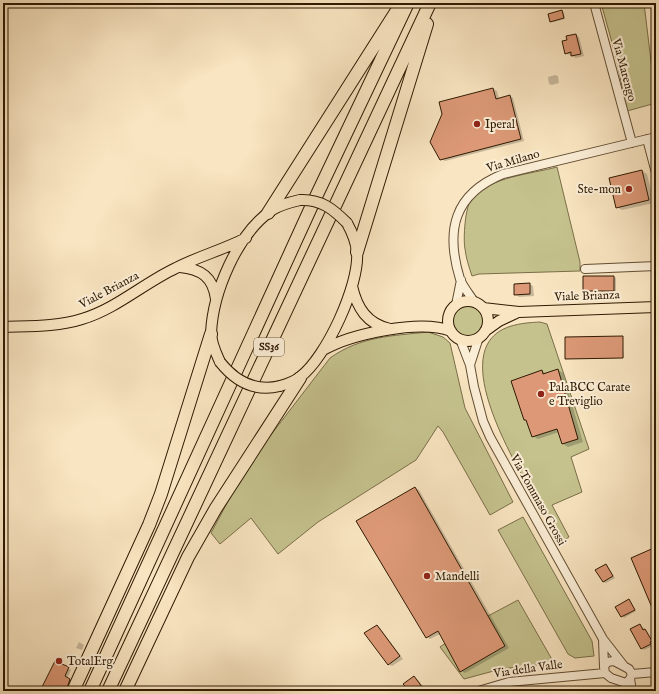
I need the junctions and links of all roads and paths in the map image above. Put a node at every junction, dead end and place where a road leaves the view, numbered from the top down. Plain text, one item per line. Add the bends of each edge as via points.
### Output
1 (402, 3) edge
2 (408, 3) edge
3 (430, 3) edge
4 (434, 3) edge
5 (594, 3) edge
6 (656, 137) edge
7 (648, 139) junction
8 (632, 143) junction
9 (656, 173) edge
10 (268, 213) junction
11 (246, 238) junction
12 (357, 252) junction
13 (656, 266) edge
14 (176, 267) junction
15 (585, 270) dead end
16 (461, 280) junction
17 (352, 286) junction
18 (216, 303) junction
19 (479, 306) junction
20 (656, 307) edge
21 (453, 309) junction
22 (519, 312) junction
23 (422, 326) junction
24 (3, 327) edge
25 (396, 330) junction
26 (451, 332) junction
27 (211, 334) junction
28 (482, 334) junction
29 (460, 339) junction
30 (322, 350) junction
31 (470, 365) junction
32 (300, 378) junction
33 (603, 639) junction
34 (629, 672) junction
35 (656, 672) edge
36 (606, 673) junction
37 (621, 682) junction
38 (73, 691) edge
39 (90, 691) edge
40 (108, 691) edge
41 (125, 691) edge
42 (478, 691) edge
43 (627, 691) edge
44 (632, 691) edge

1 - 10 highway
2 - 39 highway, SS36
3 - 40 highway, SS36
4 - 12 highway
5 - 8 street, Via Marengo
6 - 7 street, Via Milano
7 - 8 street, Via Milano
7 - 9 street
8 - 16 street, Via Milano via 503,174 485,181 471,192 459,211 454,227 455,250
10 - 11 main road
10 - 12 main road, bridge via 300,200 325,205 347,223
11 - 14 main road, Viale Brianza via 225,249
11 - 18 main road via 228,268
12 - 17 main road
13 - 15 street
14 - 18 main road via 197,270 206,276 213,286
14 - 24 main road, Viale Brianza via 103,311 82,319 49,325
16 - 19 street, Via Milano
16 - 21 street, Via Milano
17 - 25 main road via 358,305 368,320
17 - 30 main road via 340,318
18 - 27 main road
19 - 21 main road via 468,301
19 - 22 main road, Viale Brianza
19 - 28 main road via 487,320
20 - 22 main road, Viale Brianza
21 - 23 main road
21 - 26 main road via 448,322
22 - 28 main road, Viale Brianza via 499,321
23 - 25 main road
23 - 26 main road via 442,328
25 - 30 main road via 355,336
26 - 29 main road
27 - 32 main road, bridge via 220,362 233,376 249,385 266,388 280,386
27 - 38 highway via 152,519
28 - 29 main road via 470,341
28 - 31 street, Via Tommaso Grossi
29 - 31 street, Via Tommaso Grossi
30 - 32 main road
31 - 33 street, Via Tommaso Grossi via 483,421 490,437
32 - 41 highway via 188,556
33 - 34 street, Via Tommaso Grossi
33 - 36 street
34 - 35 street
34 - 36 street, Via della Valle via 614,661 607,662
34 - 37 street via 626,683
34 - 44 street
36 - 37 street
36 - 42 street, Via della Valle via 509,682
37 - 43 street

